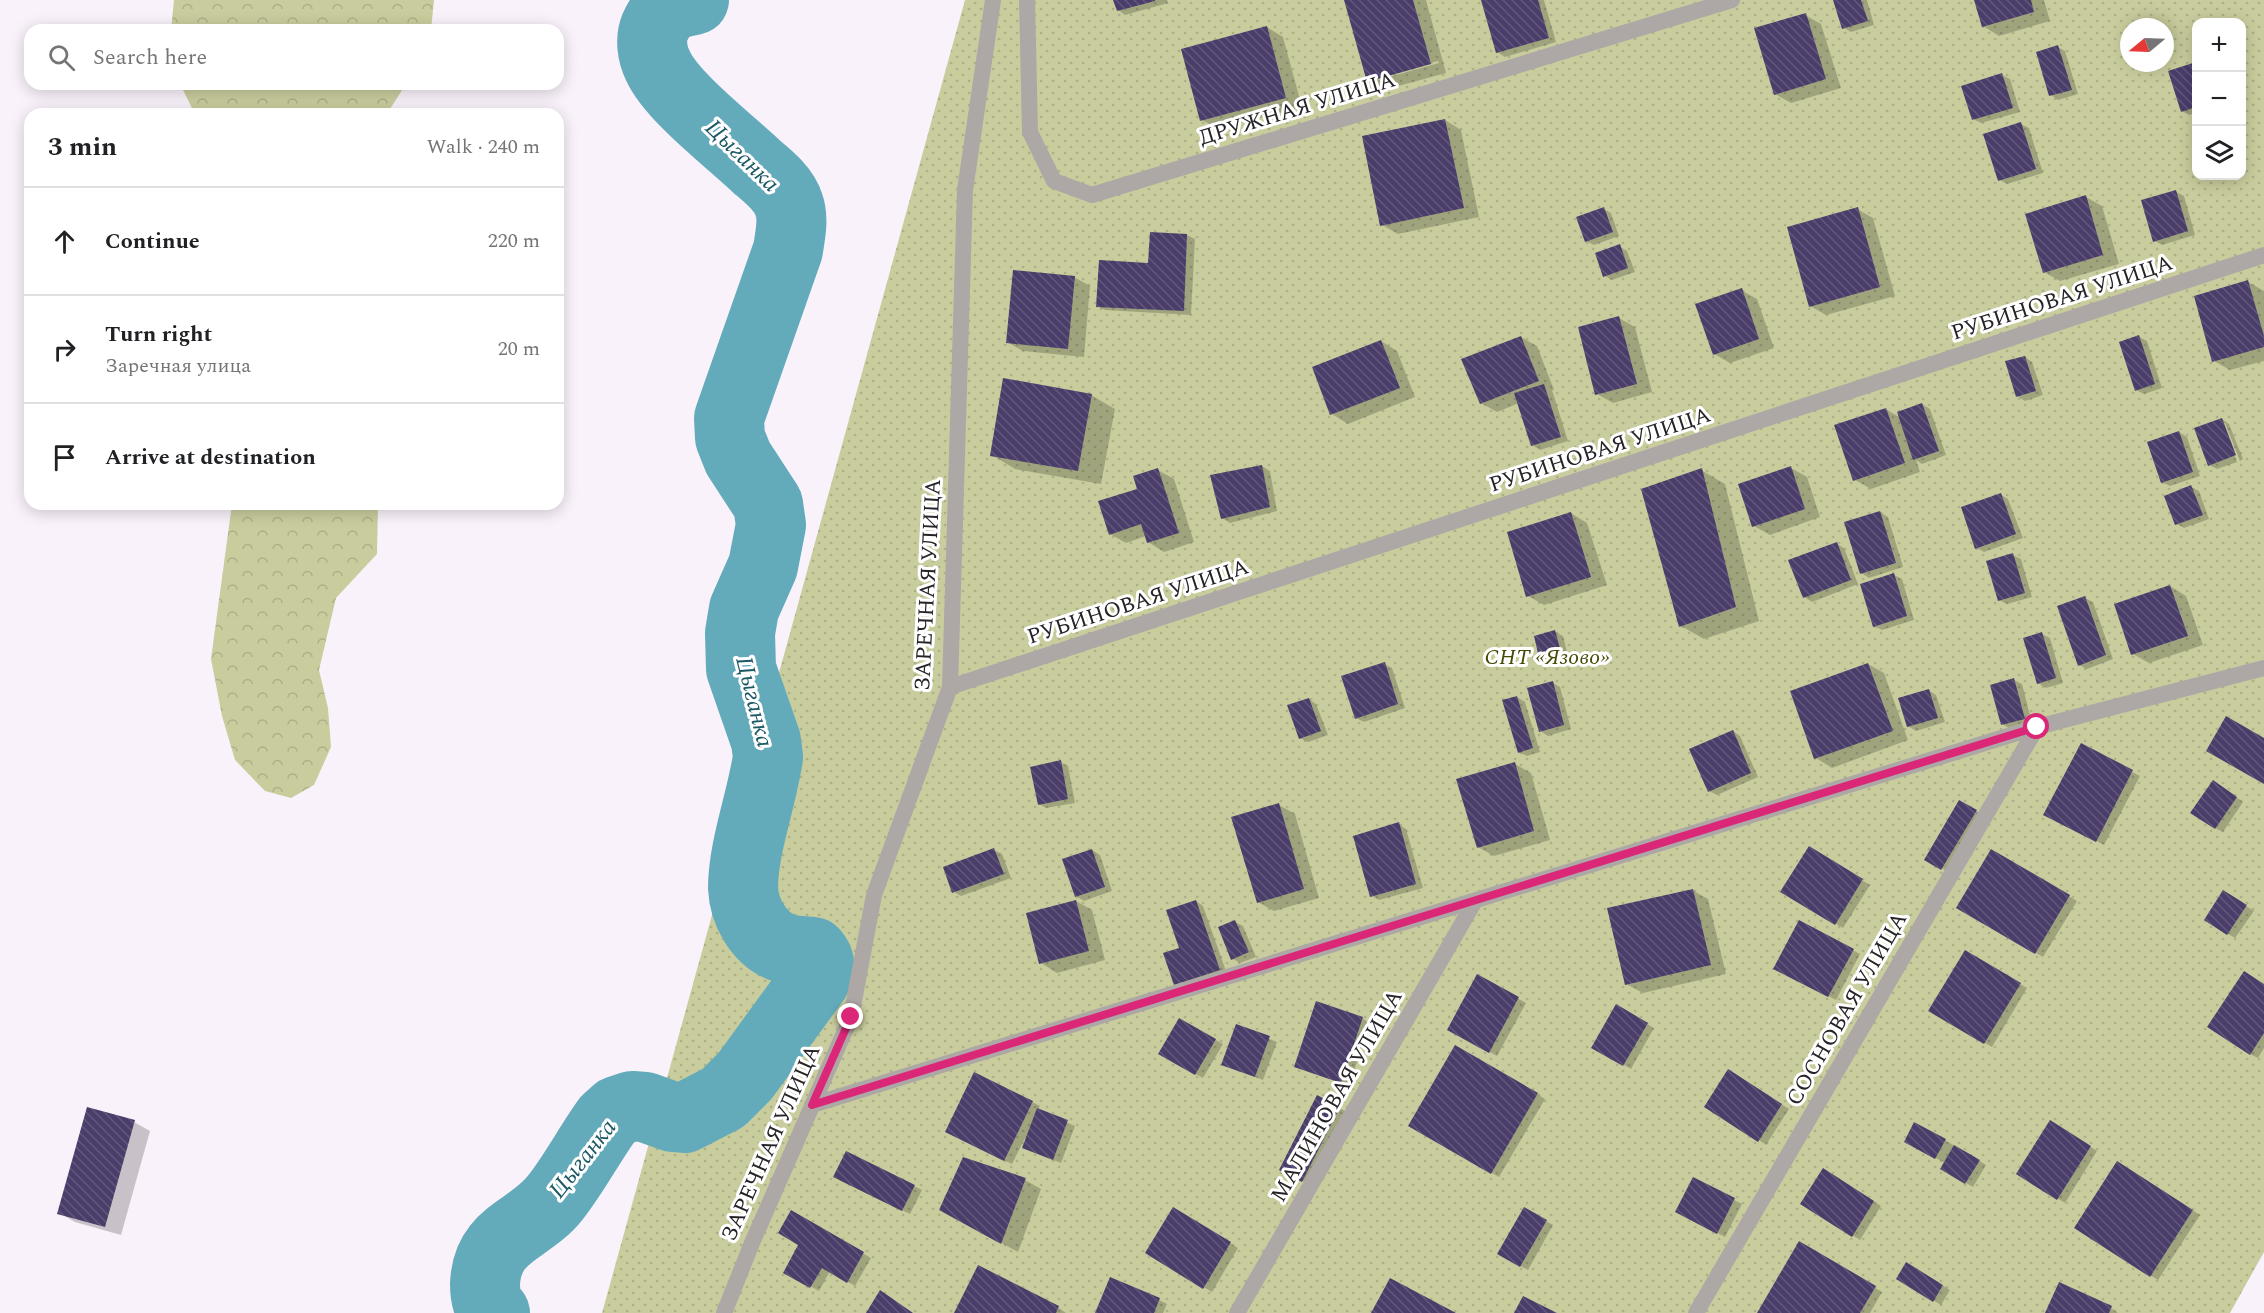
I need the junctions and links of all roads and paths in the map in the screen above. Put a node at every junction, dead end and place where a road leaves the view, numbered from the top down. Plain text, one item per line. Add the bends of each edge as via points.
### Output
1 (993, 0) edge
2 (1027, 0) edge
3 (1732, 0) edge
4 (2264, 255) edge
5 (2264, 668) edge
6 (950, 687) junction
7 (2037, 727) junction
8 (1475, 902) junction
9 (812, 1105) junction
10 (724, 1313) edge
11 (1236, 1313) edge
12 (1696, 1313) edge

1 - 6 street, ЗАРЕЧНАЯ УЛИЦА via 965,190
2 - 3 street, ДРУЖНАЯ УЛИЦА via 1030,132 1054,181 1092,195
4 - 6 street, РУБИНОВАЯ УЛИЦА
5 - 7 street
6 - 9 street, ЗАРЕЧНАЯ УЛИЦА via 874,895 851,1017
7 - 8 street
7 - 12 street, СОСНОВАЯ УЛИЦА
8 - 9 street
8 - 11 street, МАЛИНОВАЯ УЛИЦА
9 - 10 street, ЗАРЕЧНАЯ УЛИЦА

